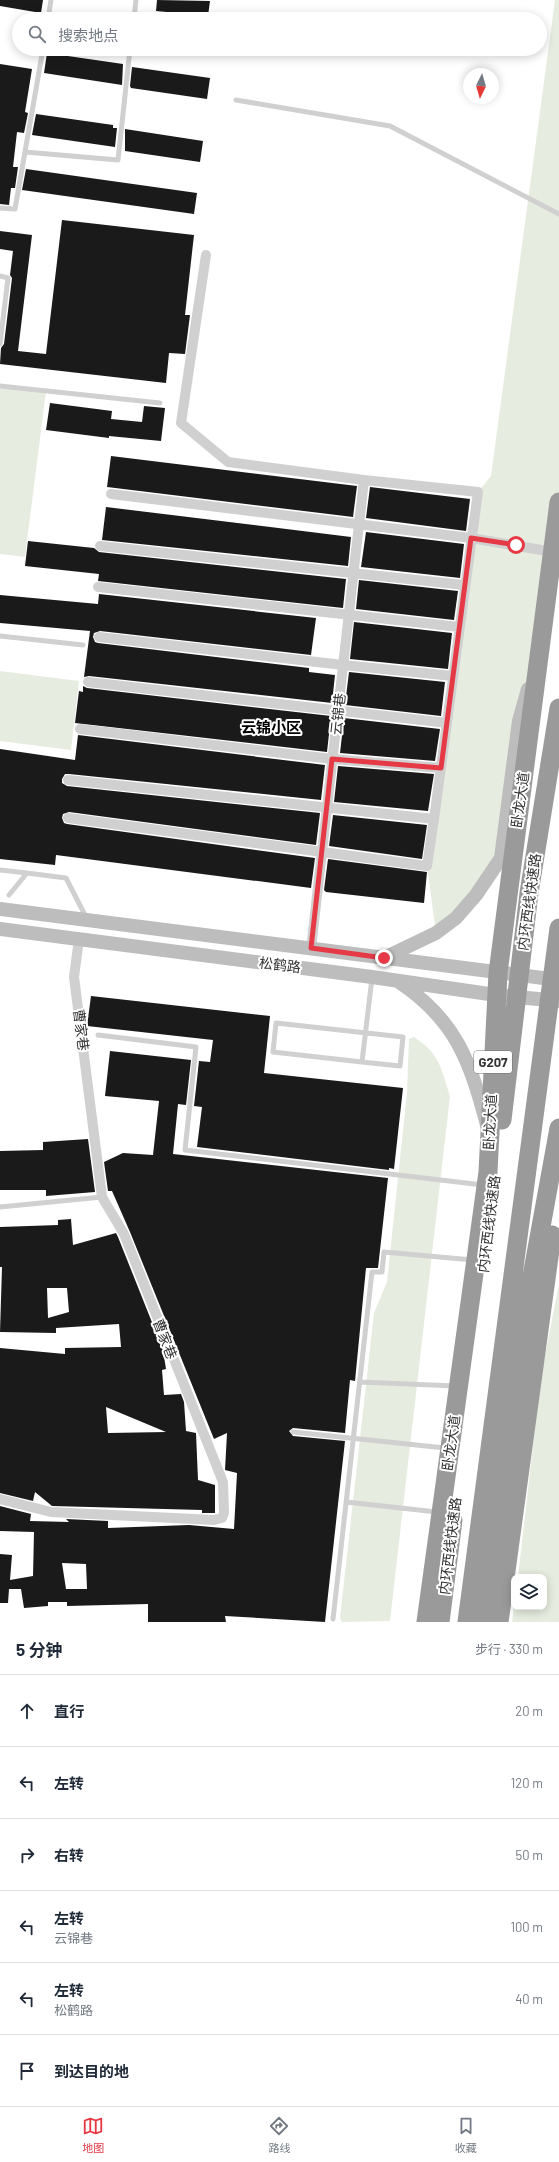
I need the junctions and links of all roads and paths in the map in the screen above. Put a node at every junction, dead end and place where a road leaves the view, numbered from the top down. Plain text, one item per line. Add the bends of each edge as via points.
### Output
1 (51, 0) edge
2 (136, 0) edge
3 (49, 12) edge
4 (135, 12) edge
5 (42, 56) edge
6 (129, 56) edge
7 (236, 100) dead end
8 (25, 152) junction
9 (0, 208) edge
10 (559, 214) edge
11 (206, 255) dead end
12 (0, 276) edge
13 (0, 344) edge
14 (0, 386) edge
15 (160, 404) dead end
16 (364, 480) junction
17 (111, 494) dead end
18 (559, 502) edge
19 (359, 525) junction
20 (471, 538) junction
21 (100, 546) dead end
22 (553, 552) junction
23 (354, 574) junction
24 (464, 585) junction
25 (98, 587) dead end
26 (349, 616) junction
27 (459, 627) junction
28 (0, 636) edge
29 (99, 637) dead end
30 (83, 645) dead end
31 (540, 648) junction
32 (343, 666) junction
33 (453, 676) junction
34 (88, 682) dead end
35 (559, 708) edge
36 (338, 709) junction
37 (447, 723) junction
38 (80, 728) dead end
39 (332, 759) junction
40 (441, 768) junction
41 (68, 780) dead end
42 (327, 808) junction
43 (68, 818) dead end
44 (434, 819) junction
45 (322, 851) junction
46 (0, 870) edge
47 (27, 873) junction
48 (530, 893) junction
49 (9, 895) dead end
50 (0, 909) edge
51 (88, 920) junction
52 (559, 928) edge
53 (0, 929) edge
54 (79, 939) junction
55 (311, 948) junction
56 (384, 958) junction
57 (498, 974) junction
58 (372, 977) junction
59 (395, 980) junction
60 (559, 980) edge
61 (496, 995) junction
62 (559, 1001) edge
63 (365, 1034) junction
64 (98, 1035) dead end
65 (362, 1062) junction
66 (559, 1128) edge
67 (487, 1178) junction
68 (559, 1184) edge
69 (102, 1197) junction
70 (0, 1208) edge
71 (559, 1234) edge
72 (476, 1260) junction
73 (544, 1268) junction
74 (559, 1274) edge
75 (526, 1309) junction
76 (360, 1382) junction
77 (459, 1386) junction
78 (293, 1432) dead end
79 (354, 1438) junction
80 (446, 1448) junction
81 (0, 1499) edge
82 (346, 1502) junction
83 (441, 1513) junction
84 (333, 1619) dead end
85 (417, 1622) edge
86 (426, 1622) edge
87 (440, 1622) edge
88 (467, 1622) edge
89 (486, 1622) edge
90 (499, 1622) edge

1 - 3 lane
2 - 4 lane
5 - 8 lane
6 - 8 lane via 118,160
7 - 10 lane via 390,126
8 - 9 lane via 15,209
11 - 16 street via 182,424 228,462
12 - 13 lane via 8,278
14 - 15 lane
16 - 19 street, 云锦巷
16 - 20 street via 478,492
17 - 19 street
18 - 22 highway, 卧龙大道 / G207
19 - 20 street
19 - 23 street, 云锦巷
20 - 22 street
20 - 24 street
21 - 23 street
22 - 31 highway, 卧龙大道 / G207
23 - 24 street
23 - 26 street, 云锦巷
24 - 27 street
25 - 26 street
26 - 27 street
26 - 32 street, 云锦巷
27 - 33 street
28 - 30 lane
29 - 32 street
31 - 56 main road via 519,721 501,858 476,895 456,918 436,933
31 - 57 highway, 卧龙大道 / G207
32 - 33 street
32 - 36 street, 云锦巷
33 - 37 street
34 - 36 street
35 - 48 highway, 内环西线快速路
36 - 37 street
36 - 39 street, 云锦巷
37 - 40 street
38 - 39 street
39 - 40 street
39 - 42 street, 云锦巷
40 - 44 street
41 - 42 street
42 - 44 street
42 - 45 street, 云锦巷
43 - 45 street
44 - 45 street via 427,866
45 - 55 street, 云锦巷
46 - 47 lane
47 - 49 lane
47 - 51 lane via 66,878
48 - 80 highway via 516,1012 489,1107
48 - 87 highway, 内环西线快速路
50 - 51 main road, 松鹤路
51 - 55 main road, 松鹤路
52 - 88 highway, 内环西线快速路
53 - 54 main road, 松鹤路
54 - 58 main road, 松鹤路
54 - 69 street, 曹家巷 via 74,977
55 - 56 main road, 松鹤路
56 - 57 main road, 松鹤路
57 - 60 main road, 松鹤路
57 - 61 highway, 卧龙大道 / G207
58 - 59 main road, 松鹤路
58 - 63 lane
59 - 61 main road, 松鹤路
59 - 67 main road via 434,1009 459,1044 477,1089 490,1139
61 - 62 main road, 松鹤路
61 - 67 highway, 卧龙大道 / G207
63 - 65 lane
63 - 65 lane via 403,1037 400,1066
63 - 65 lane via 276,1023 273,1052
64 - 67 lane via 196,1047 185,1150
66 - 75 highway
67 - 72 highway, 卧龙大道 / G207
68 - 90 highway
69 - 70 lane
69 - 81 street, 曹家巷 via 124,1234 223,1482 224,1513 222,1518 214,1520 51,1512
71 - 73 main road
72 - 76 lane via 384,1252 382,1272 372,1272
72 - 77 highway, 卧龙大道 / G207
73 - 74 street
73 - 75 main road
75 - 89 highway
76 - 77 lane
76 - 79 lane
77 - 80 highway, 卧龙大道 / G207
78 - 79 lane
79 - 80 lane
79 - 82 lane
80 - 83 highway, 卧龙大道 / G207
80 - 85 highway
82 - 83 lane
82 - 84 lane
83 - 86 highway, 卧龙大道 / G207

